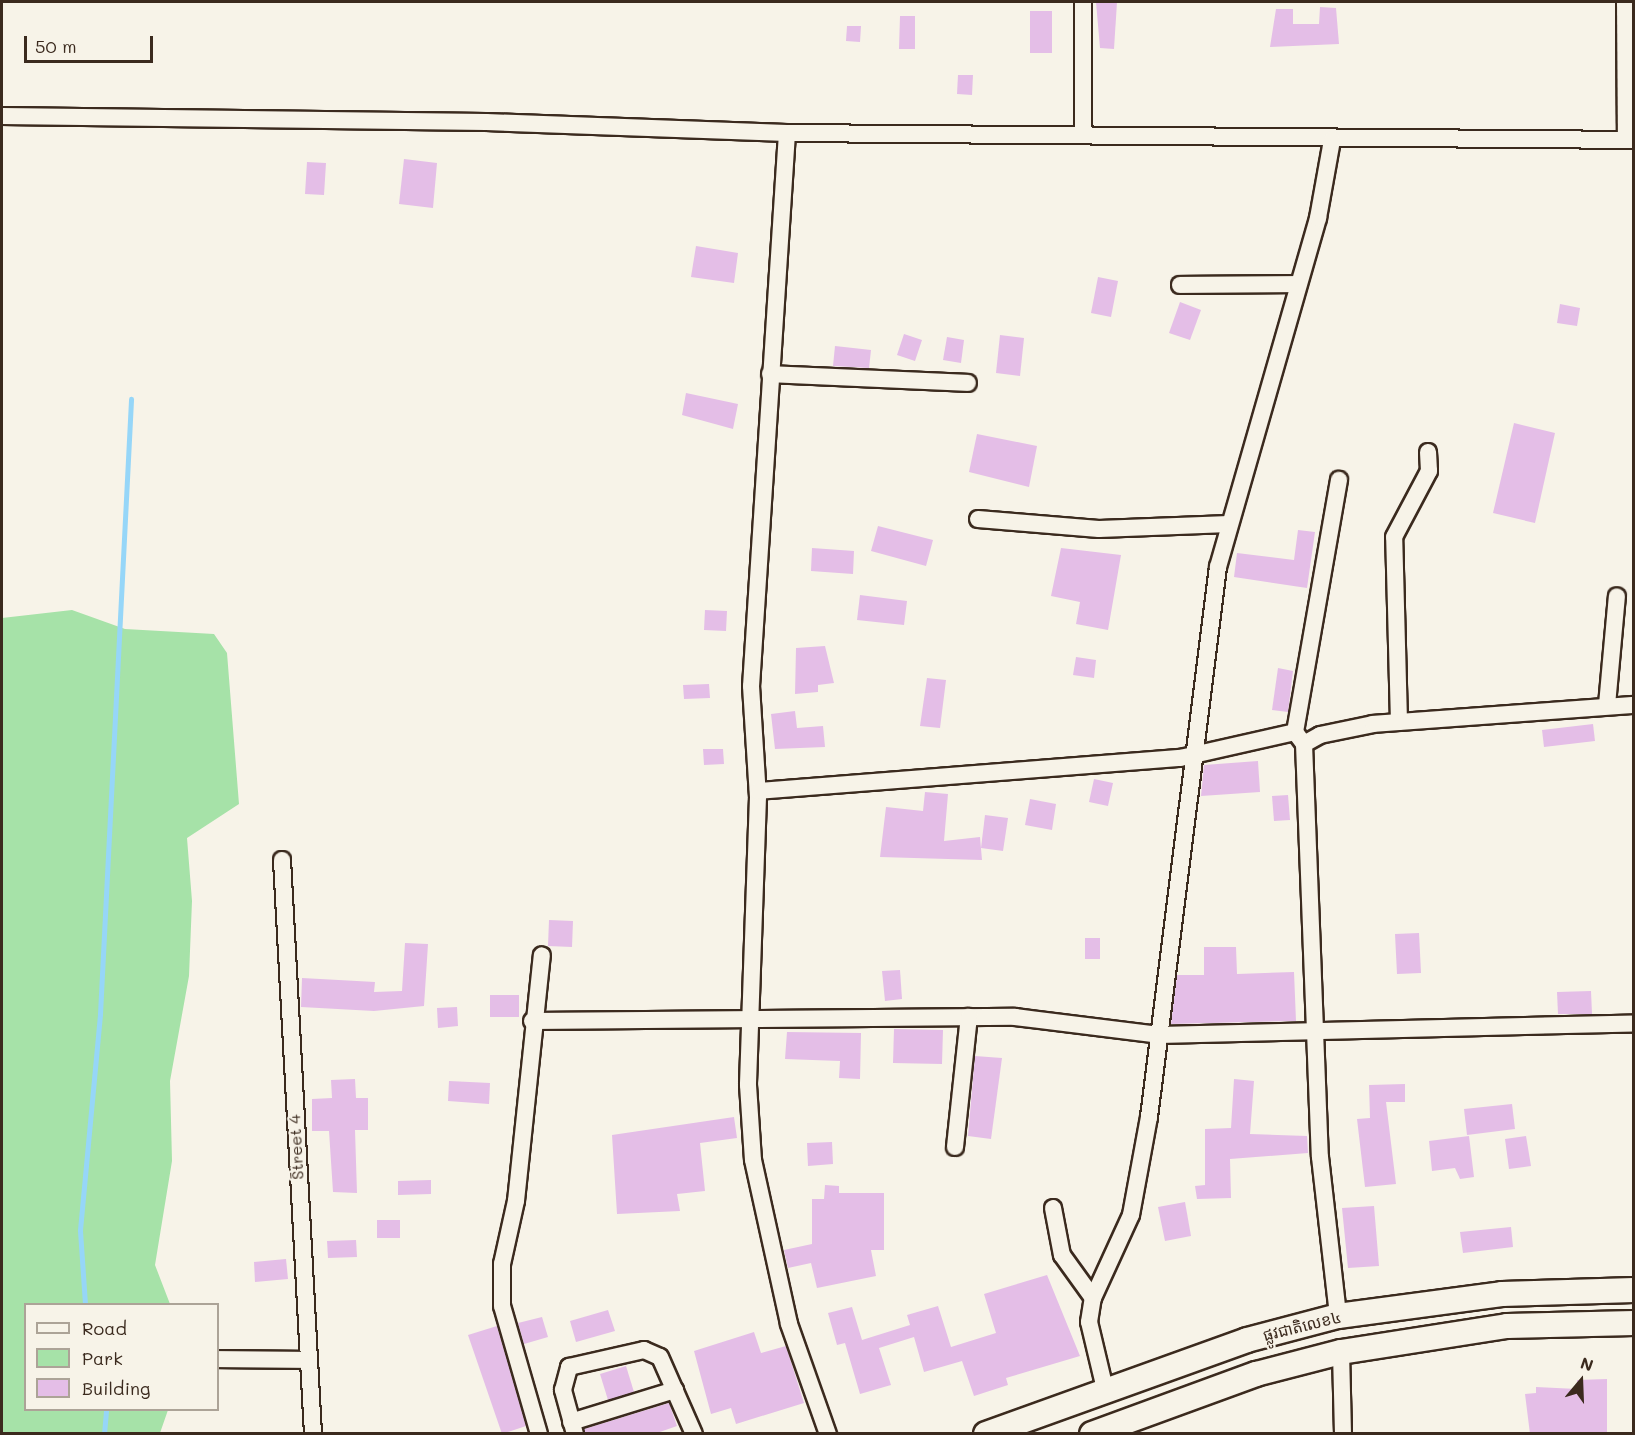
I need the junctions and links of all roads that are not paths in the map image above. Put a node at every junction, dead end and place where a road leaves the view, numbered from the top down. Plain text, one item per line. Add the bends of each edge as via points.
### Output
1 (1083, 2) edge
2 (1625, 2) edge
3 (2, 116) edge
4 (787, 133) junction
5 (1083, 135) junction
6 (1332, 140) junction
7 (1630, 140) edge
8 (1298, 284) junction
9 (1180, 285) dead end
10 (770, 374) junction
11 (968, 383) dead end
12 (1428, 452) dead end
13 (1339, 480) dead end
14 (978, 519) dead end
15 (1229, 524) junction
16 (1617, 596) dead end
17 (1606, 705) junction
18 (1634, 705) edge
19 (1399, 722) junction
20 (1300, 738) junction
21 (1190, 754) junction
22 (758, 791) junction
23 (282, 860) dead end
24 (542, 955) dead end
25 (748, 1017) junction
26 (969, 1017) junction
27 (532, 1021) junction
28 (1634, 1023) edge
29 (1317, 1032) junction
30 (1159, 1035) junction
31 (955, 1147) dead end
32 (1053, 1208) dead end
33 (1634, 1290) edge
34 (1093, 1298) junction
35 (1338, 1316) junction
36 (1634, 1323) edge
37 (1341, 1352) junction
38 (219, 1359) edge
39 (308, 1360) junction
40 (1105, 1389) junction
41 (675, 1390) junction
42 (573, 1428) edge
43 (693, 1433) edge
44 (313, 1434) edge
45 (539, 1434) edge
46 (828, 1434) edge
47 (986, 1434) edge
48 (1092, 1434) edge
49 (1343, 1434) edge

1 - 5 street
2 - 7 street
3 - 4 street via 486,122
4 - 5 street
4 - 10 street
5 - 6 street
6 - 7 street
6 - 8 street via 1327,183
8 - 9 street
8 - 15 street
10 - 11 street
10 - 22 street via 751,686
12 - 19 street via 1428,471 1394,537
13 - 20 street
14 - 15 street via 1099,529
15 - 21 street
16 - 17 street
17 - 18 street
17 - 19 street
19 - 20 street
20 - 21 street
20 - 29 street
21 - 22 street
21 - 30 street
22 - 25 street
23 - 39 street, S̄treet 4
24 - 27 street
25 - 26 street
25 - 27 street
25 - 46 street via 753,1160 789,1324
26 - 30 street via 1015,1017
26 - 31 street
27 - 45 street via 516,1201 502,1264 502,1306
28 - 29 street
29 - 30 street
29 - 35 street via 1320,1157
30 - 34 street via 1131,1215
32 - 34 street via 1062,1255
33 - 35 highway, ផ្លូវជាតិលេខ៤ via 1491,1294
34 - 40 street via 1089,1322
35 - 40 highway, ផ្លូវជាតិលេខ៤ via 1247,1340
36 - 37 highway via 1507,1326
37 - 48 highway via 1256,1374
37 - 49 street
38 - 39 street
39 - 44 street, S̄treet 4
40 - 47 highway, ផ្លូវជាតិលេខ៤
41 - 42 street
41 - 42 street via 660,1357 644,1350 569,1367 562,1377
41 - 43 street

